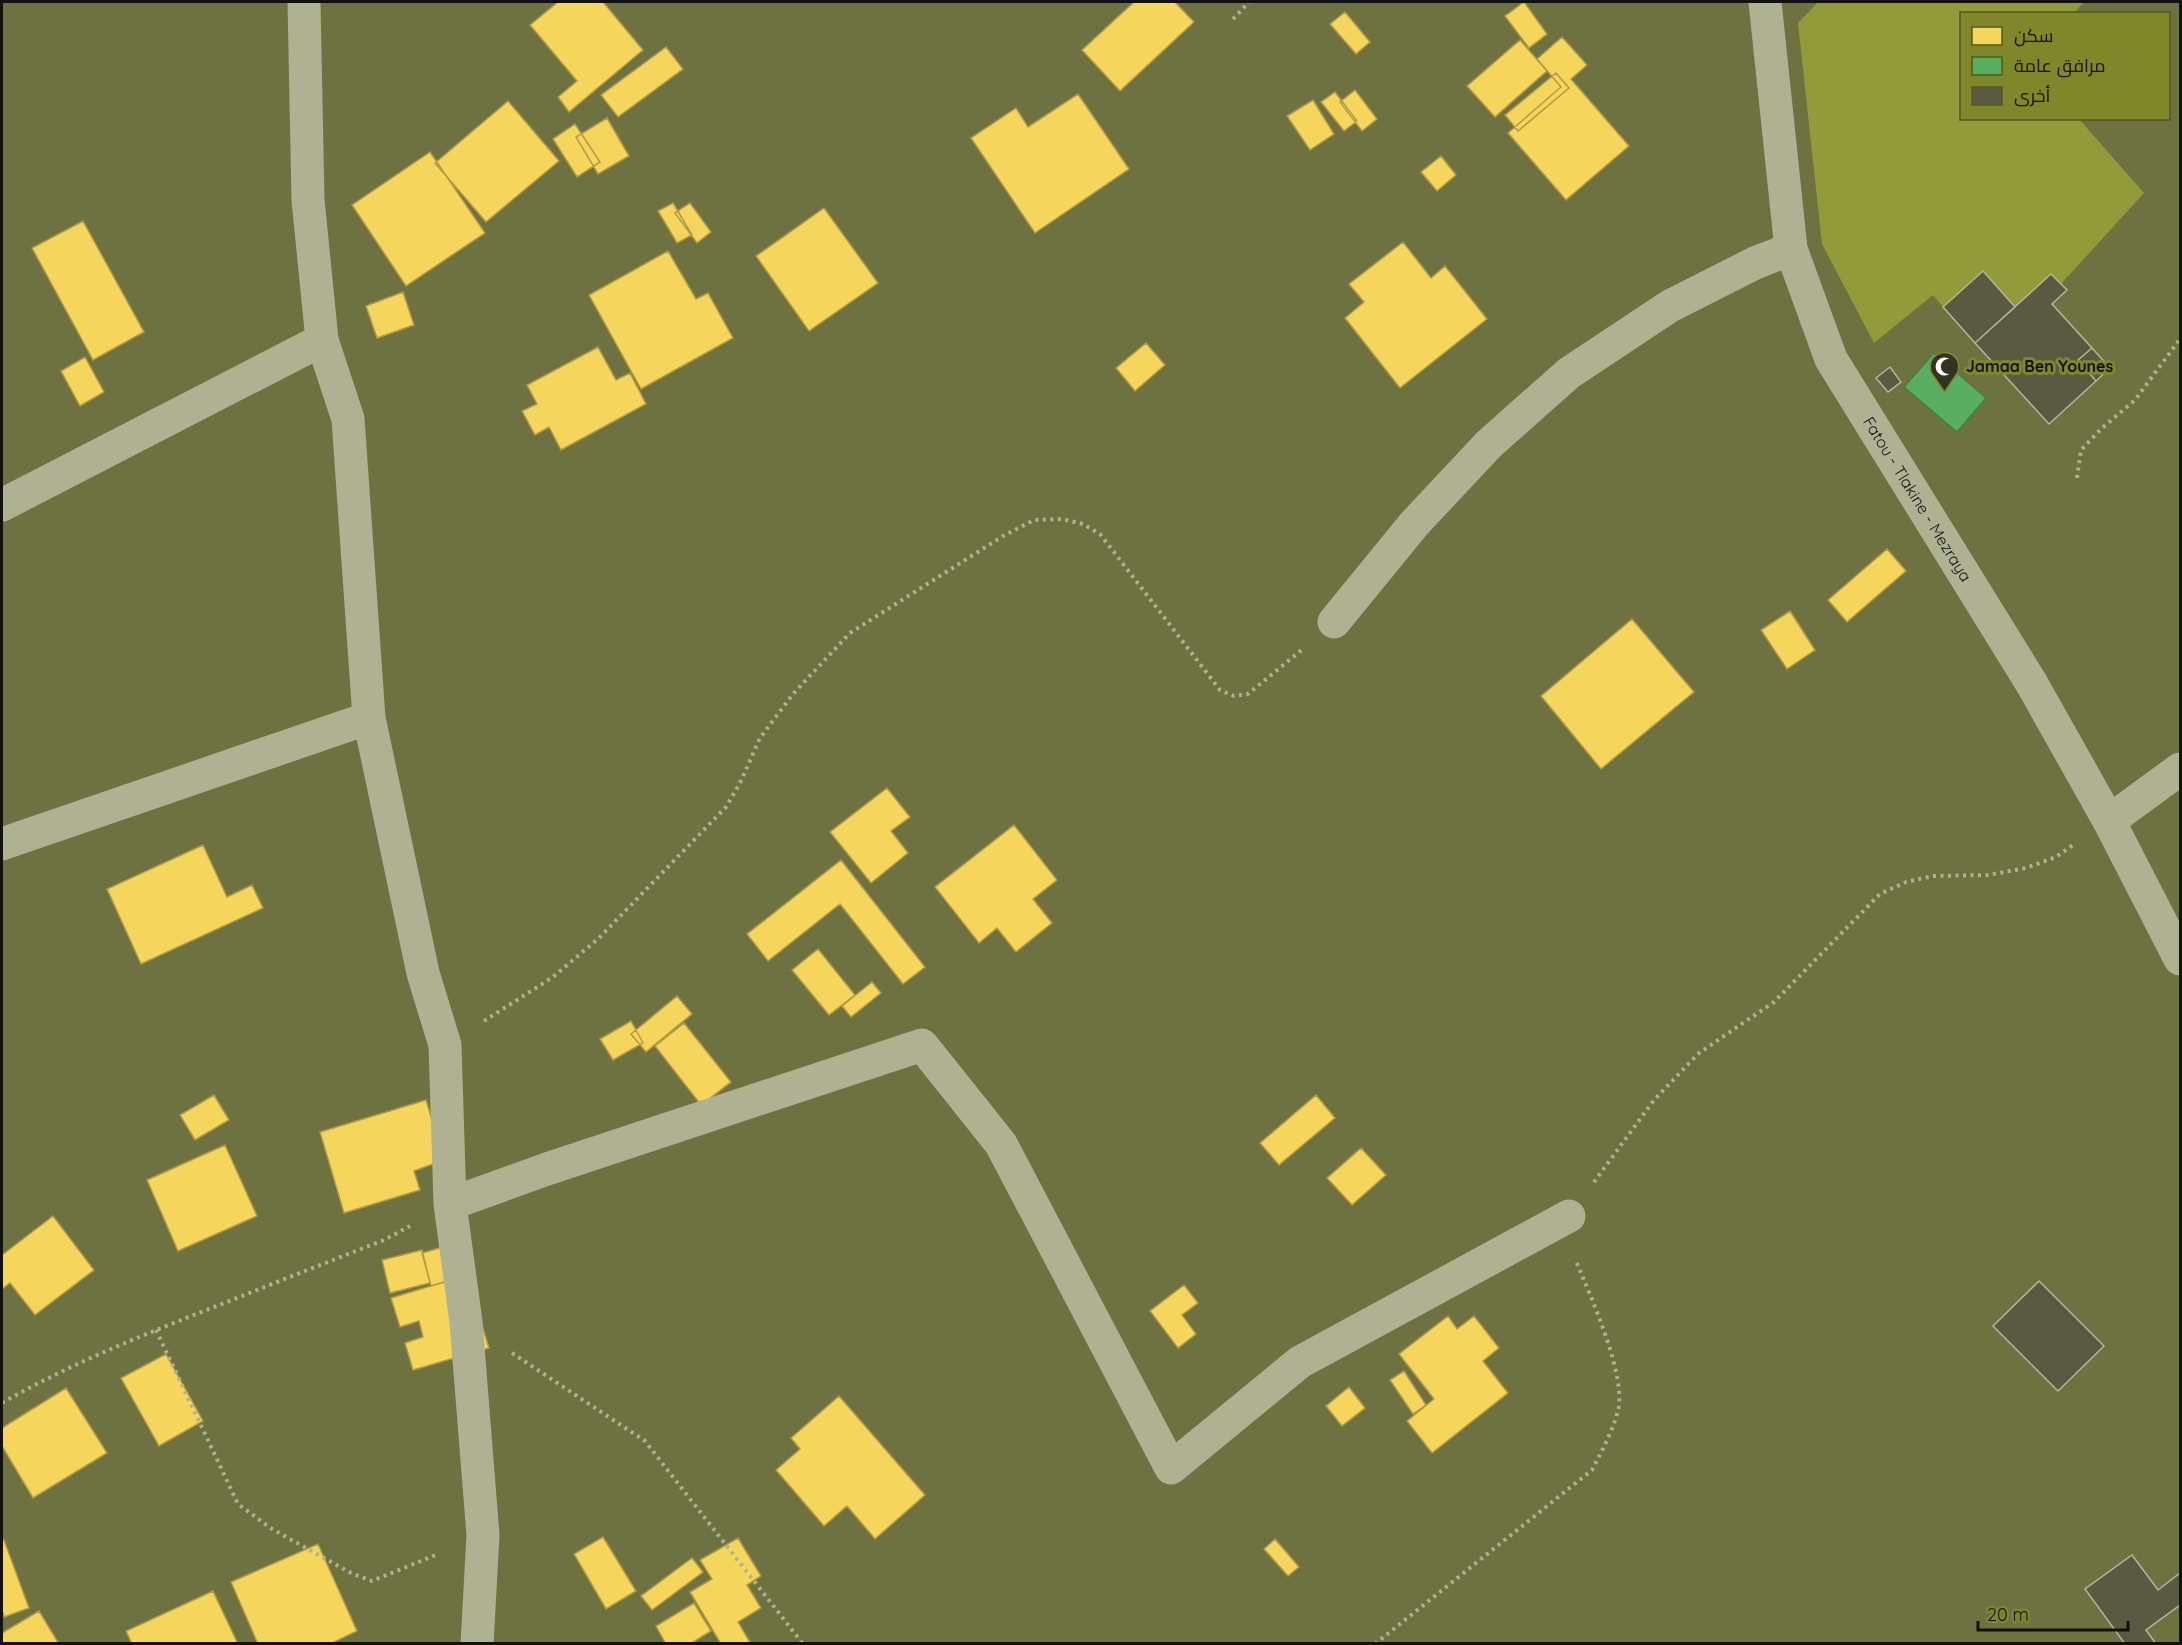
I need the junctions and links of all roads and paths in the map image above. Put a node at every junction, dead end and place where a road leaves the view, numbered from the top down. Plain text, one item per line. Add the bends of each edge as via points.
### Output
1 (304, 2) edge
2 (1249, 2) edge
3 (1764, 2) edge
4 (1233, 19) dead end
5 (1791, 249) junction
6 (2181, 339) edge
7 (322, 340) junction
8 (2077, 478) dead end
9 (2, 505) edge
10 (1334, 622) joint
11 (369, 718) junction
12 (2181, 769) edge
13 (2109, 821) junction
14 (2, 844) edge
15 (2181, 959) edge
16 (445, 1045) junction
17 (450, 1204) junction
18 (1569, 1216) junction
19 (466, 1322) junction
20 (156, 1330) junction
21 (2, 1404) edge
22 (483, 1535) junction
23 (477, 1644) edge
24 (803, 1644) edge
25 (1375, 1644) edge

1 - 7 street via 308,200
2 - 4 path
3 - 5 street, Fatou - Tlakine - Mezraya
5 - 10 street via 1670,306 1569,373 1482,452 1414,524
5 - 13 street, Fatou - Tlakine - Mezraya via 1831,359 2002,634
6 - 8 path via 2135,400 2081,450
7 - 9 street
7 - 11 street via 348,419
10 - 16 path via 1248,694 1234,696 1220,690 1100,534 1083,524 1062,519 1034,519 850,633 793,694 760,738 726,807 599,938 553,977
11 - 14 street
11 - 16 street via 423,973
12 - 13 street
13 - 15 street, Fatou - Tlakine - Mezraya
13 - 18 path via 2056,857 2026,868 1988,875 1933,876 1906,882 1880,894 1774,1002 1699,1053 1654,1100
16 - 17 street
17 - 18 street via 922,1045 1001,1144 1171,1468 1300,1362
17 - 19 street
17 - 20 path via 384,1240
18 - 25 path via 1573,1252 1617,1373 1619,1408 1606,1442 1592,1470
19 - 22 street
19 - 24 path via 645,1441
20 - 21 path via 43,1380
20 - 22 path via 238,1504 272,1529 372,1581
22 - 23 street

